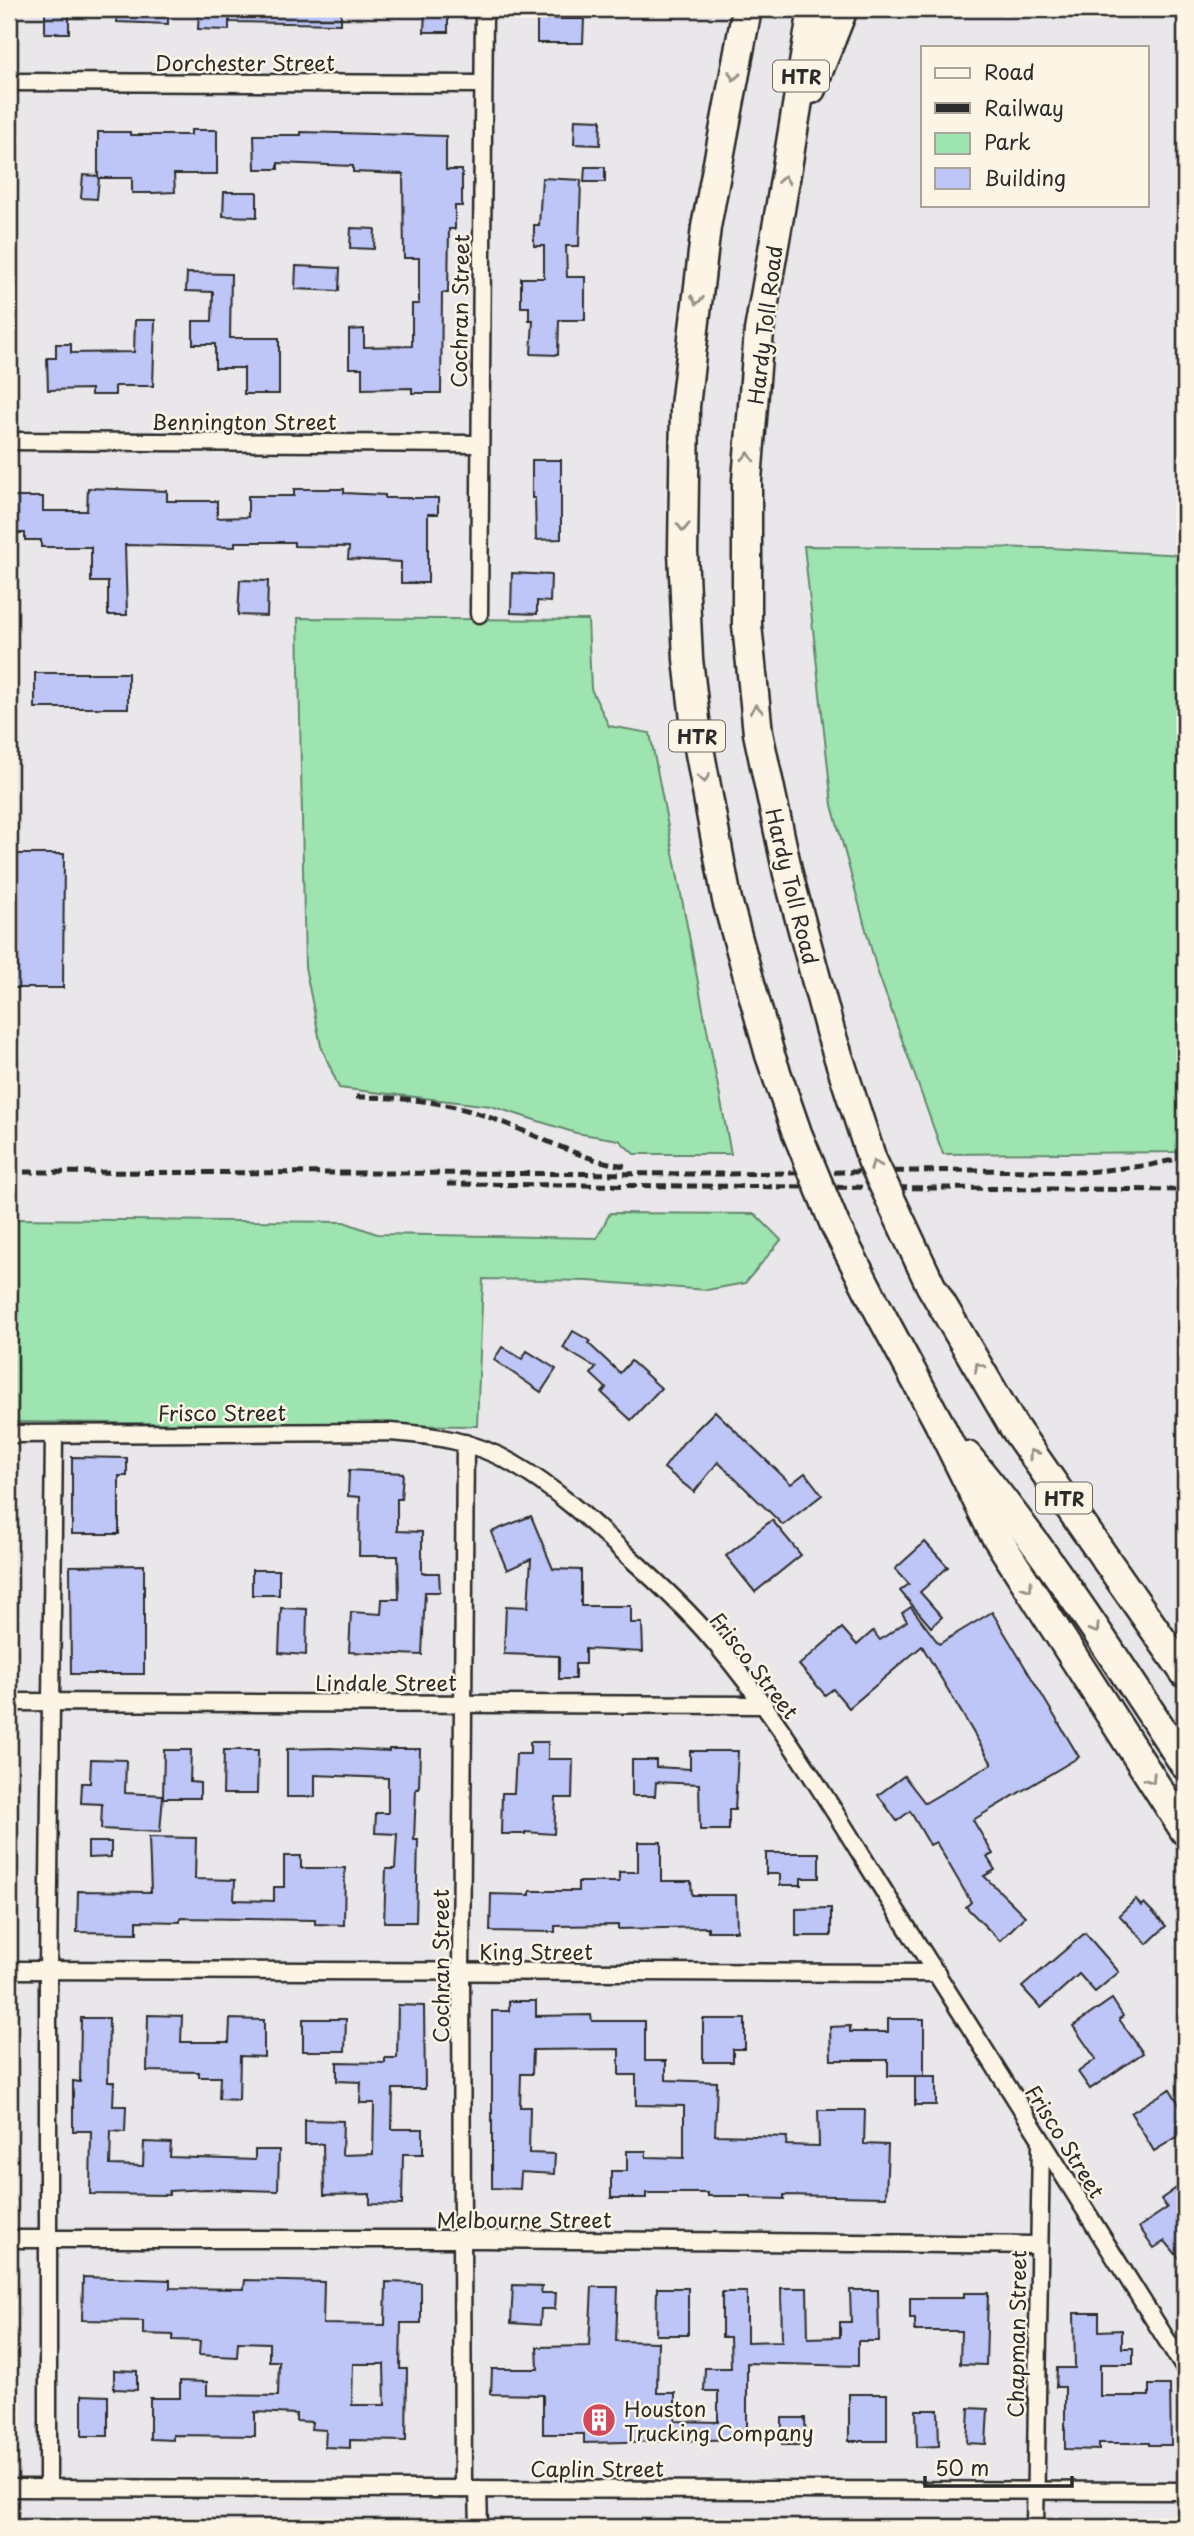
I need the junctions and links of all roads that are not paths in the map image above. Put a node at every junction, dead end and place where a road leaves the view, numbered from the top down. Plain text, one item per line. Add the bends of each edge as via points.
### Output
1 (484, 9) edge
2 (747, 9) edge
3 (813, 9) edge
4 (843, 9) edge
5 (9, 82) edge
6 (482, 84) junction
7 (789, 144) junction
8 (9, 441) edge
9 (478, 444) junction
10 (479, 614) dead end
11 (939, 1423) junction
12 (9, 1434) edge
13 (54, 1434) junction
14 (465, 1443) junction
15 (1185, 1673) edge
16 (9, 1702) edge
17 (51, 1702) junction
18 (463, 1704) junction
19 (762, 1705) junction
20 (1185, 1765) edge
21 (1185, 1831) edge
22 (9, 1970) edge
23 (48, 1970) junction
24 (461, 1972) junction
25 (937, 1973) junction
26 (1041, 2141) junction
27 (9, 2239) edge
28 (49, 2239) junction
29 (461, 2239) junction
30 (1038, 2245) junction
31 (1185, 2369) edge
32 (9, 2488) edge
33 (48, 2488) junction
34 (470, 2489) junction
35 (1035, 2490) junction
36 (1185, 2491) edge
37 (479, 2527) edge
38 (1035, 2527) edge

1 - 6 street, Cochran Street
2 -> 11 highway, HTR, bridge via 706,227 685,406 683,552 697,737 727,901 797,1133 841,1236
3 - 7 highway, Hardy Toll Road / HTR
4 - 7 highway
5 - 6 street, Dorchester Street
6 - 9 street, Cochran Street
15 -> 7 highway, Hardy Toll Road / HTR, bridge via 1013,1426 931,1286 872,1160 830,1031 791,887 758,733 747,625 747,480 759,331
8 - 9 street, Bennington Street
9 - 10 street, Cochran Street
11 -> 20 highway via 1014,1513 1072,1593
11 -> 21 highway via 992,1530
12 - 13 street, Frisco Street
13 - 14 street, Frisco Street via 390,1432
13 - 17 street
14 - 18 street, Cochran Street
14 - 19 street, Frisco Street via 509,1461 605,1534 715,1643
16 - 17 street, Lindale Street
17 - 18 street, Lindale Street
17 - 23 street
18 - 19 street, Lindale Street
18 - 24 street, Cochran Street
19 - 25 street, Frisco Street
22 - 23 street, King Street
23 - 24 street, King Street
23 - 28 street
24 - 25 street, King Street
24 - 29 street, Cochran Street
25 - 26 street, Frisco Street
26 - 30 street, Chapman Street
26 - 31 street, Frisco Street
27 - 28 street, Melbourne Street
28 - 29 street, Melbourne Street
28 - 33 street
29 - 30 street, Melbourne Street
29 - 34 street, Cochran Street
30 - 35 street, Chapman Street
32 - 33 street, Caplin Street
33 - 34 street, Caplin Street
34 - 35 street, Caplin Street
34 - 37 street, Cochran Street
35 - 36 street, Caplin Street
35 - 38 street, Chapman Street

